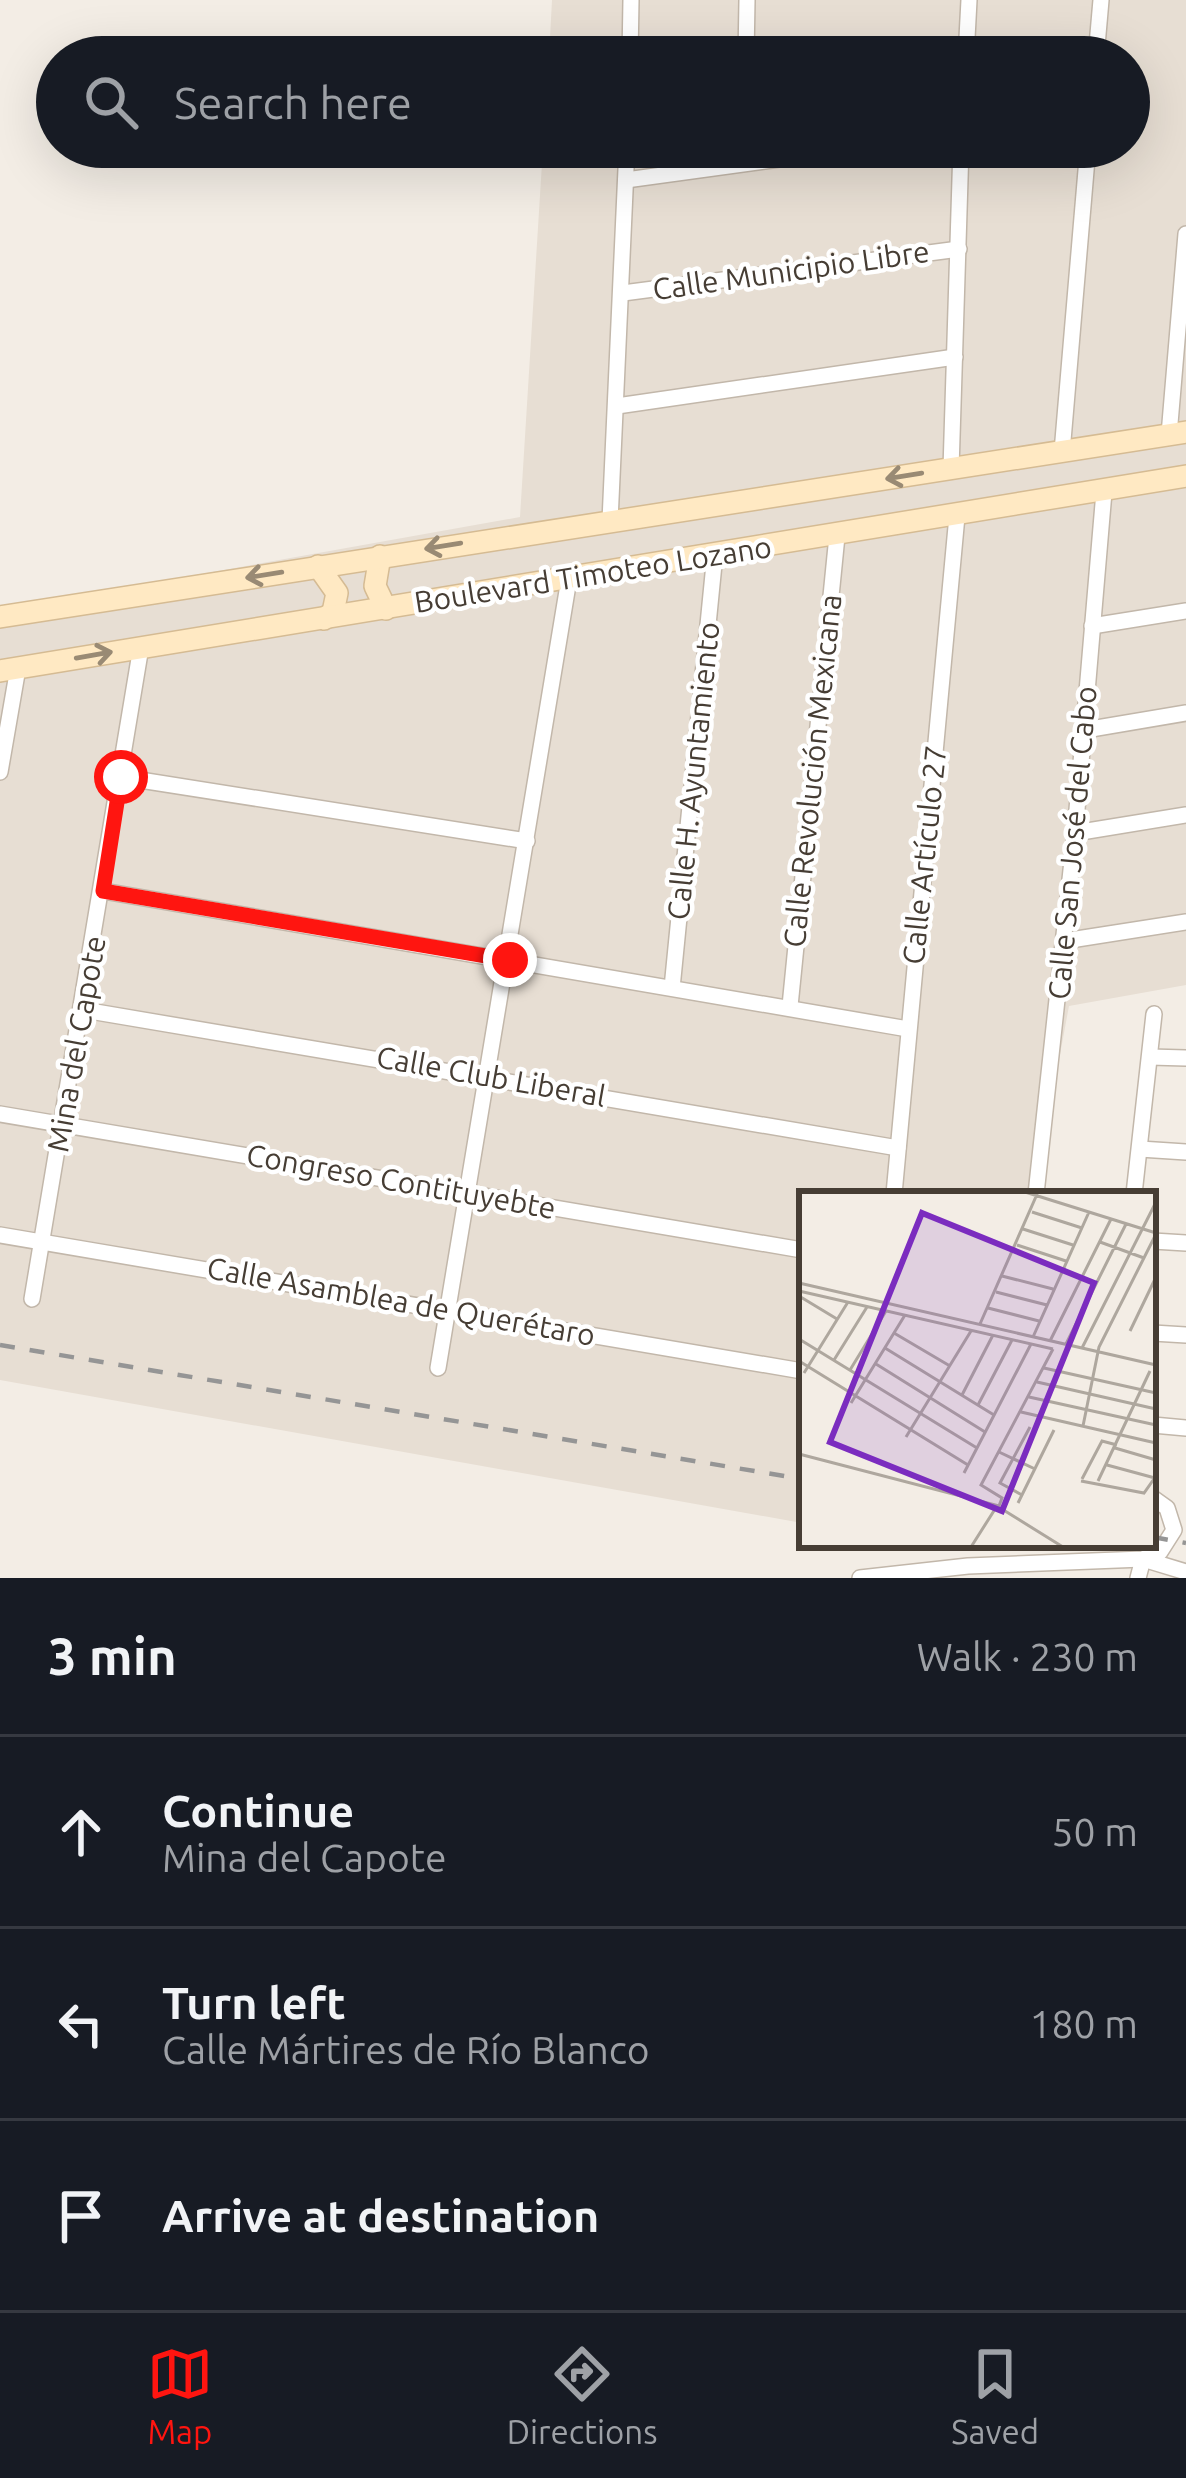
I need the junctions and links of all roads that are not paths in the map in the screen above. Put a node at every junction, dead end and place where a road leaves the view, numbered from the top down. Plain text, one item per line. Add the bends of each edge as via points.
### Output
1 (632, 0) edge
2 (748, 0) edge
3 (968, 0) edge
4 (1101, 0) edge
5 (631, 36) edge
6 (747, 36) edge
7 (967, 36) edge
8 (1098, 36) edge
9 (626, 168) edge
10 (682, 168) edge
11 (961, 168) edge
12 (1086, 168) edge
13 (626, 180) junction
14 (1186, 234) edge
15 (959, 249) junction
16 (623, 293) junction
17 (955, 357) junction
18 (617, 406) junction
19 (1178, 433) edge
20 (1062, 452) junction
21 (951, 470) junction
22 (1186, 476) edge
23 (1104, 492) junction
24 (957, 516) junction
25 (610, 520) junction
26 (837, 536) junction
27 (715, 554) junction
28 (380, 556) junction
29 (318, 566) junction
30 (569, 579) junction
31 (386, 609) junction
32 (1186, 611) edge
33 (0, 617) edge
34 (324, 619) junction
35 (1092, 626) junction
36 (141, 647) junction
37 (9, 669) edge
38 (1186, 712) edge
39 (1085, 730) junction
40 (0, 772) edge
41 (121, 777) junction
42 (1186, 815) edge
43 (1076, 833) junction
44 (527, 841) junction
45 (103, 891) junction
46 (1186, 922) edge
47 (1064, 941) junction
48 (510, 960) junction
49 (672, 988) junction
50 (790, 1006) junction
51 (84, 1010) junction
52 (1154, 1014) dead end
53 (908, 1029) junction
54 (1150, 1057) junction
55 (1186, 1058) edge
56 (489, 1076) junction
57 (0, 1114) edge
58 (64, 1124) junction
59 (898, 1148) junction
60 (1140, 1149) junction
61 (1186, 1152) edge
62 (894, 1191) edge
63 (1036, 1191) edge
64 (1135, 1191) edge
65 (470, 1194) junction
66 (0, 1235) edge
67 (43, 1241) junction
68 (1156, 1241) edge
69 (1186, 1243) edge
70 (799, 1249) edge
71 (32, 1299) dead end
72 (450, 1310) junction
73 (1156, 1333) edge
74 (1186, 1335) edge
75 (439, 1368) dead end
76 (799, 1370) edge
77 (1156, 1425) edge
78 (1186, 1428) edge
79 (1156, 1500) edge
80 (1143, 1559) junction
81 (1186, 1572) edge
82 (860, 1578) edge
83 (1138, 1578) edge

1 - 5 street
2 - 6 street
3 - 7 street
4 - 8 street
9 - 13 street
10 - 13 street
11 - 15 street
12 - 20 street
13 - 16 street
14 - 19 street
15 - 16 street, Calle Municipio Libre
15 - 17 street
16 - 18 street
17 - 18 street
17 - 21 street
18 - 25 street
19 - 20 main road, Boulevard Timoteo Lozano
20 - 21 main road, Boulevard Timoteo Lozano
21 -> 25 main road, Boulevard Timoteo Lozano
22 - 23 main road, Boulevard Timoteo Lozano
23 - 24 main road, Boulevard Timoteo Lozano
23 - 35 street, Calle San José del Cabo
24 - 26 main road, Boulevard Timoteo Lozano
24 - 53 street, Calle Artículo 27
25 -> 28 main road, Boulevard Timoteo Lozano
26 - 27 main road, Boulevard Timoteo Lozano
26 - 50 street, Calle Revolución Mexicana
27 - 30 main road, Boulevard Timoteo Lozano
27 - 49 street, Calle H. Ayuntamiento
28 - 29 main road, Boulevard Timoteo Lozano
28 - 31 main road via 375,586
29 -> 33 main road, Boulevard Timoteo Lozano
29 - 34 main road via 337,593
30 - 31 main road, Boulevard Timoteo Lozano
30 - 44 street
31 - 34 main road, Boulevard Timoteo Lozano
32 - 35 street
34 - 36 main road, Boulevard Timoteo Lozano
35 - 39 street, Calle San José del Cabo
37 -> 36 main road, Boulevard Timoteo Lozano
36 - 41 street, Mina del Capote
37 - 40 street
38 - 39 street
39 - 43 street, Calle San José del Cabo
41 - 44 street
41 - 45 street, Mina del Capote
42 - 43 street
43 - 47 street, Calle San José del Cabo
44 - 48 street
45 - 48 street
45 - 51 street, Mina del Capote
46 - 47 street
47 - 63 street, Calle San José del Cabo
48 - 49 street
48 - 56 street
49 - 50 street
50 - 53 street
51 - 56 street, Calle Club Liberal
51 - 58 street, Mina del Capote
52 - 54 street
53 - 59 street, Calle Artículo 27
54 - 55 street
54 - 60 street
56 - 59 street, Calle Club Liberal
56 - 65 street
57 - 58 street, Congreso Contituyebte
58 - 65 street, Congreso Contituyebte
58 - 67 street, Mina del Capote
59 - 62 street, Calle Artículo 27
60 - 61 street
60 - 64 street
65 - 70 street, Congreso Contituyebte
65 - 72 street
66 - 67 street, Calle Asamblea de Querétaro
67 - 71 street, Mina del Capote
67 - 72 street, Calle Asamblea de Querétaro
68 - 69 street
72 - 75 street
72 - 76 street, Calle Asamblea de Querétaro
73 - 74 street
77 - 78 street
79 - 80 street via 1174,1530 1160,1552
80 - 81 street
80 - 82 street
80 - 83 street

